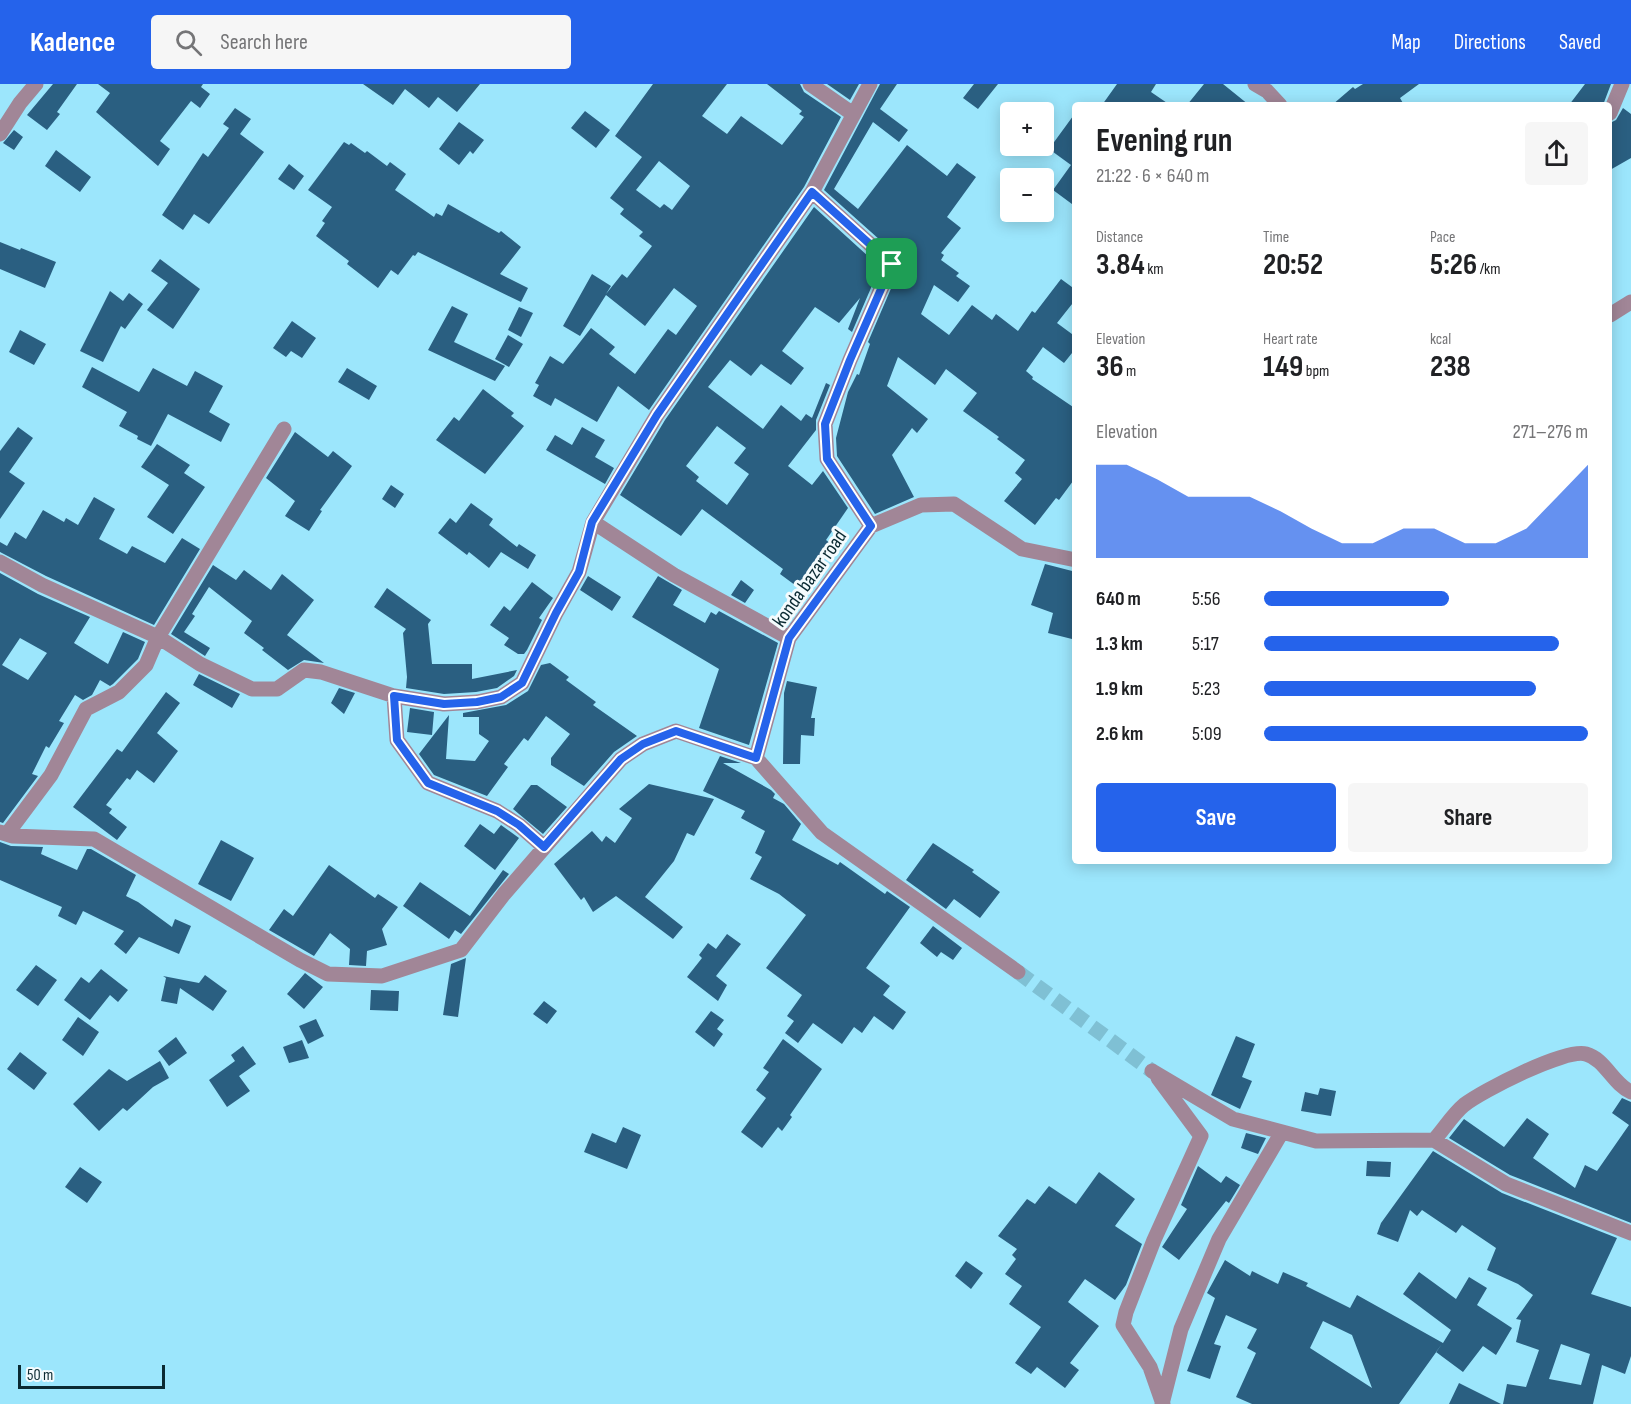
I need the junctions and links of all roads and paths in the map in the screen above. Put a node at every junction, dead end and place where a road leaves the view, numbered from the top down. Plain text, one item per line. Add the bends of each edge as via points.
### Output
1 (36, 84) edge
2 (810, 84) edge
3 (870, 84) edge
4 (1622, 84) edge
5 (1265, 86) edge
6 (1278, 102) edge
7 (1612, 108) edge
8 (853, 114) junction
9 (0, 134) edge
10 (812, 192) junction
11 (1631, 302) edge
12 (1612, 314) edge
13 (284, 429) dead end
14 (592, 522) junction
15 (871, 526) junction
16 (1072, 559) edge
17 (0, 562) edge
18 (158, 637) junction
19 (789, 638) junction
20 (394, 696) junction
21 (756, 758) junction
22 (4, 833) edge
23 (544, 847) junction
24 (1018, 972) tunnel mouth
25 (1631, 1092) edge
26 (1282, 1132) junction
27 (1434, 1140) junction
28 (1631, 1233) edge
29 (1162, 1404) edge

1 - 9 street
2 - 8 street
3 - 8 street
4 - 7 street
5 - 6 street
8 - 10 street
10 - 14 street via 657,415
10 - 15 street, konda bazar road via 892,264 825,424 827,459
11 - 12 street
13 - 18 street
14 - 19 street via 674,575
14 - 20 street via 579,572 522,683 501,697 477,702 444,704
15 - 16 street via 921,505 954,504 1022,549
15 - 19 street, konda bazar road
17 - 18 street
18 - 20 street via 200,664 252,689 277,689 304,670
18 - 22 street via 146,665 120,692 86,709 51,775
19 - 21 street, konda bazar road
20 - 23 street via 397,740 428,783 497,811
21 - 23 street via 676,731 643,744 621,759
21 - 24 street via 822,833
22 - 23 street via 94,839 328,974 382,976 461,950
25 - 27 street via 1586,1053 1559,1057 1507,1080 1463,1106
26 - 27 street via 1316,1141
26 - 29 street via 1219,1239 1181,1329
26 - 29 street via 1233,1119 1152,1071 1201,1136 1154,1240 1123,1325 1150,1367
27 - 28 street via 1506,1184

